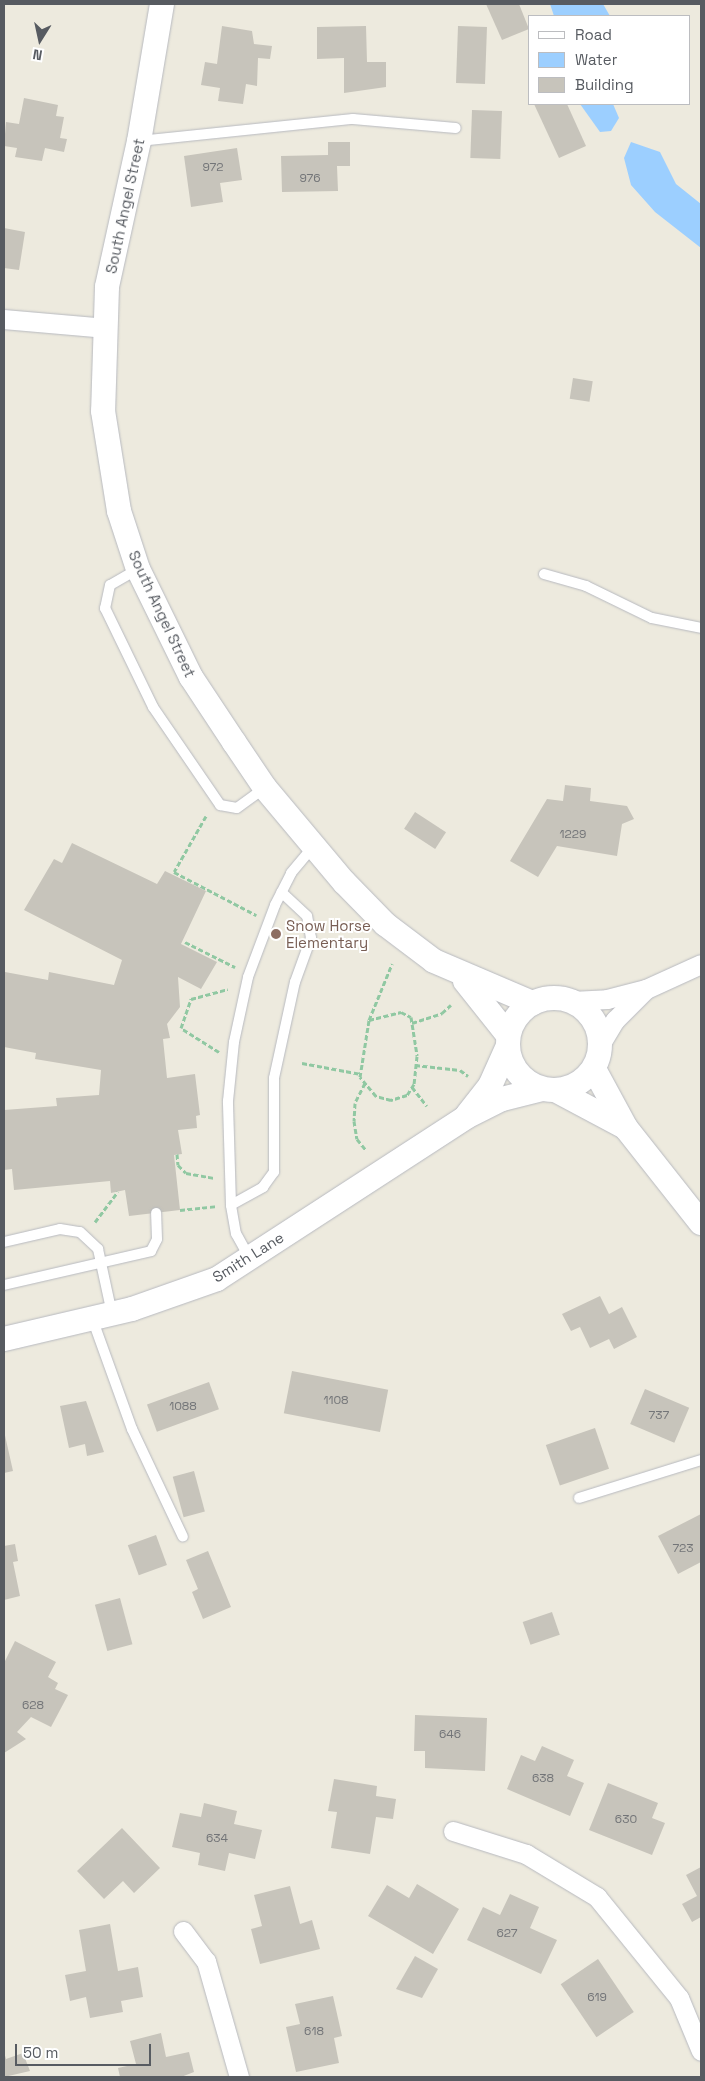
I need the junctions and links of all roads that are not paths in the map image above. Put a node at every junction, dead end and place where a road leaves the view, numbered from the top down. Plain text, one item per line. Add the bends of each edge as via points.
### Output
1 (162, 4) edge
2 (456, 128) dead end
3 (139, 141) junction
4 (4, 318) edge
5 (106, 328) junction
6 (138, 569) junction
7 (544, 574) dead end
8 (701, 628) edge
9 (265, 788) junction
10 (314, 846) junction
11 (281, 892) junction
12 (701, 964) edge
13 (460, 976) junction
14 (646, 989) junction
15 (571, 1001) junction
16 (532, 1003) junction
17 (508, 1041) junction
18 (601, 1044) junction
19 (594, 1069) junction
20 (549, 1090) junction
21 (466, 1117) junction
22 (626, 1128) junction
23 (231, 1205) junction
24 (156, 1213) dead end
25 (701, 1223) edge
26 (4, 1242) edge
27 (249, 1257) junction
28 (101, 1264) junction
29 (4, 1285) edge
30 (102, 1316) junction
31 (4, 1339) edge
32 (701, 1460) edge
33 (579, 1498) dead end
34 (183, 1538) dead end
35 (453, 1831) dead end
36 (183, 1931) dead end
37 (701, 2051) edge
38 (239, 2077) edge

1 - 3 street, South Angel Street
2 - 3 lane via 353,119
3 - 5 street, South Angel Street via 107,287
4 - 5 street
5 - 6 street, South Angel Street via 103,410 119,511
6 - 9 street, South Angel Street via 191,677
6 - 9 lane via 110,586 105,608 153,707 220,805 237,808
7 - 8 lane via 586,586 652,618
9 - 10 street, South Angel Street
10 - 11 lane
10 - 13 street, South Angel Street via 385,924
11 - 23 lane via 248,977 234,1042 228,1101
11 - 23 lane via 307,916 311,938 295,982 274,1078 274,1172 263,1187
12 - 14 street
13 - 16 street, South Angel Street
13 - 17 street, South Angel Street via 491,1008
14 - 15 street via 608,1000
14 - 18 street via 615,1020
15 - 16 street via 544,998
15 - 18 street via 592,1018
16 - 17 street via 517,1017
17 - 20 street via 516,1073
17 - 21 street, Smith Lane via 490,1086
18 - 19 street
19 - 20 street via 572,1088
19 - 22 street
20 - 21 street, Smith Lane via 502,1099
20 - 22 street
21 - 27 street, Smith Lane
22 - 25 street
23 - 27 lane via 236,1234
24 - 28 lane via 157,1239 152,1251
26 - 28 lane via 60,1229 80,1232 98,1249
27 - 30 street, Smith Lane via 217,1279
28 - 29 lane
28 - 30 lane
30 - 31 street, Smith Lane
30 - 34 lane via 132,1429
32 - 33 lane
35 - 37 street via 526,1854 597,1896 679,1998
36 - 38 street via 206,1961

